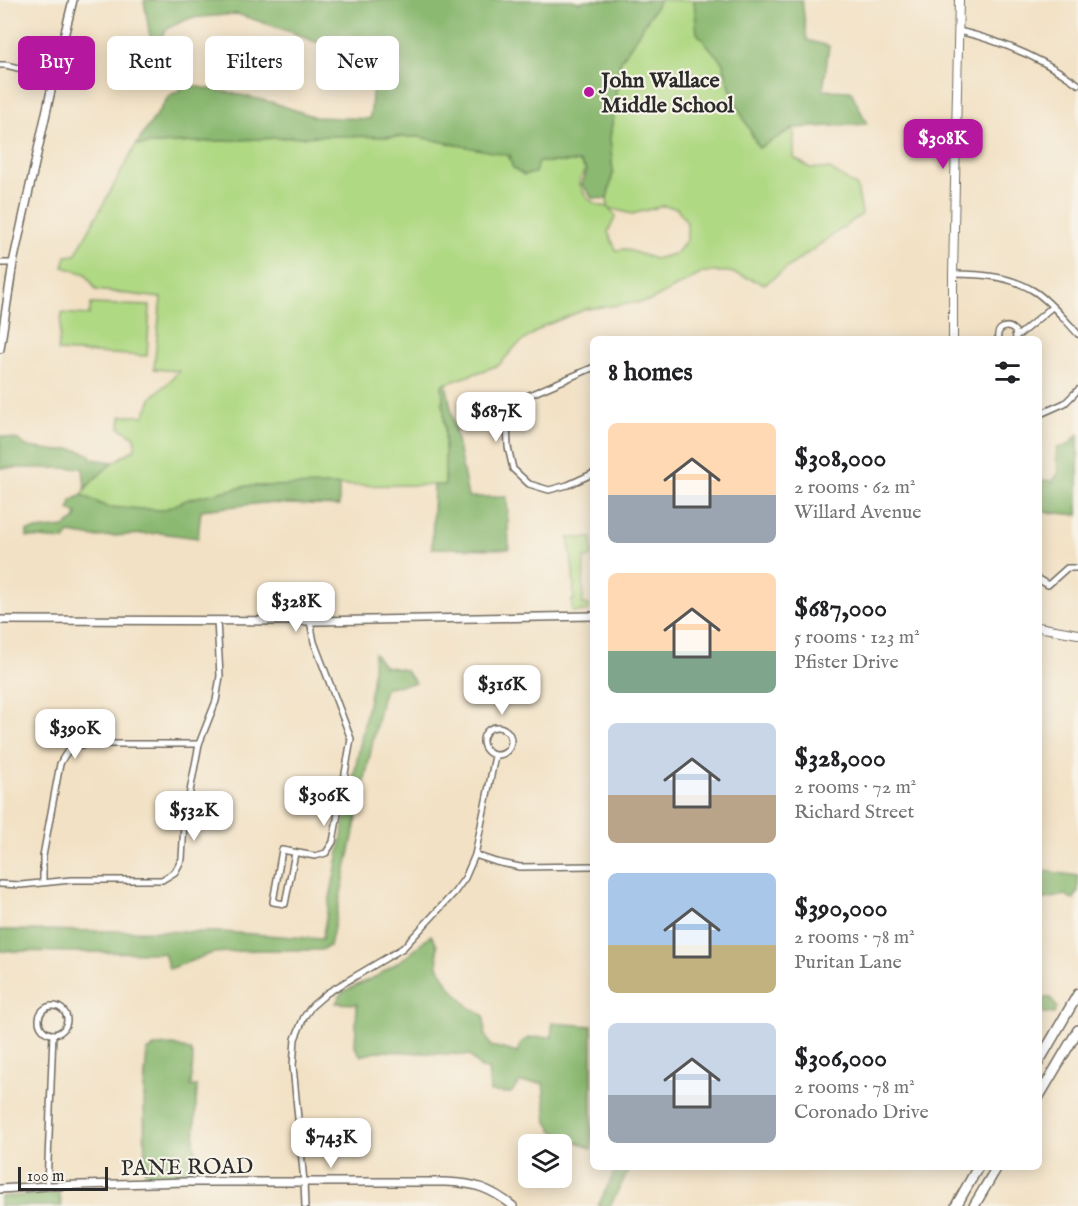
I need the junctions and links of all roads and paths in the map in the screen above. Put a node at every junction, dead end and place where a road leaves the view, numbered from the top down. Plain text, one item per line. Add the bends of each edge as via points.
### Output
1 (73, 0) edge
2 (959, 0) edge
3 (959, 31) junction
4 (64, 36) edge
5 (0, 65) edge
6 (18, 68) edge
7 (1078, 84) edge
8 (51, 90) edge
9 (0, 263) edge
10 (13, 263) junction
11 (953, 274) junction
12 (1052, 307) junction
13 (1078, 334) edge
14 (953, 336) edge
15 (998, 336) edge
16 (1016, 336) edge
17 (1017, 336) edge
18 (0, 349) edge
19 (590, 369) edge
20 (1078, 390) edge
21 (1042, 413) edge
22 (590, 475) edge
23 (1078, 568) edge
24 (1042, 582) edge
25 (590, 616) edge
26 (0, 620) edge
27 (217, 620) junction
28 (310, 621) junction
29 (1042, 628) edge
30 (1078, 634) edge
31 (199, 744) junction
32 (495, 756) junction
33 (295, 853) junction
34 (475, 855) junction
35 (590, 866) edge
36 (43, 882) junction
37 (0, 884) edge
38 (1078, 994) edge
39 (1078, 1030) edge
40 (53, 1034) junction
41 (1042, 1056) edge
42 (1042, 1084) edge
43 (976, 1170) edge
44 (995, 1170) edge
45 (304, 1182) junction
46 (47, 1186) junction
47 (0, 1189) edge
48 (304, 1206) edge
49 (513, 1206) edge
50 (956, 1206) edge
51 (974, 1206) edge

1 - 4 street
2 - 3 main road
3 - 7 street via 1023,54
3 - 11 main road
5 - 6 street
8 - 10 street
9 - 10 street
10 - 18 street
11 - 12 street via 987,275 1016,283 1035,292
11 - 14 main road
12 - 13 street
12 - 17 street
15 - 16 street via 1005,326 1012,328
19 - 22 street via 527,396 507,422 513,469 529,484 549,490
20 - 21 street via 1065,403
23 - 24 street via 1067,568 1047,585
25 - 28 street
26 - 27 street
27 - 28 street
27 - 31 street via 220,676 216,701
28 - 33 street via 314,642 351,739 333,842 326,853
29 - 30 main road
31 - 36 street via 184,823 182,859 175,872 162,880
31 - 36 street via 88,744 74,746 65,753 43,855
32 - 32 street via 506,753 512,744 506,729 500,727 489,730 483,739 486,750
32 - 34 street
33 - 33 street via 282,850 273,902 285,904
34 - 35 street via 520,867
34 - 45 street via 454,893 403,948 327,993 312,1006 298,1029 293,1066
36 - 37 street
38 - 41 highway
39 - 42 highway
40 - 40 street via 61,1032 67,1021 62,1010 51,1006 39,1019 42,1029
40 - 46 street
43 - 50 highway
44 - 51 highway
45 - 46 street, PANE ROAD
45 - 48 street
45 - 49 street, PANE ROAD via 466,1182 493,1192
46 - 47 street, PANE ROAD

